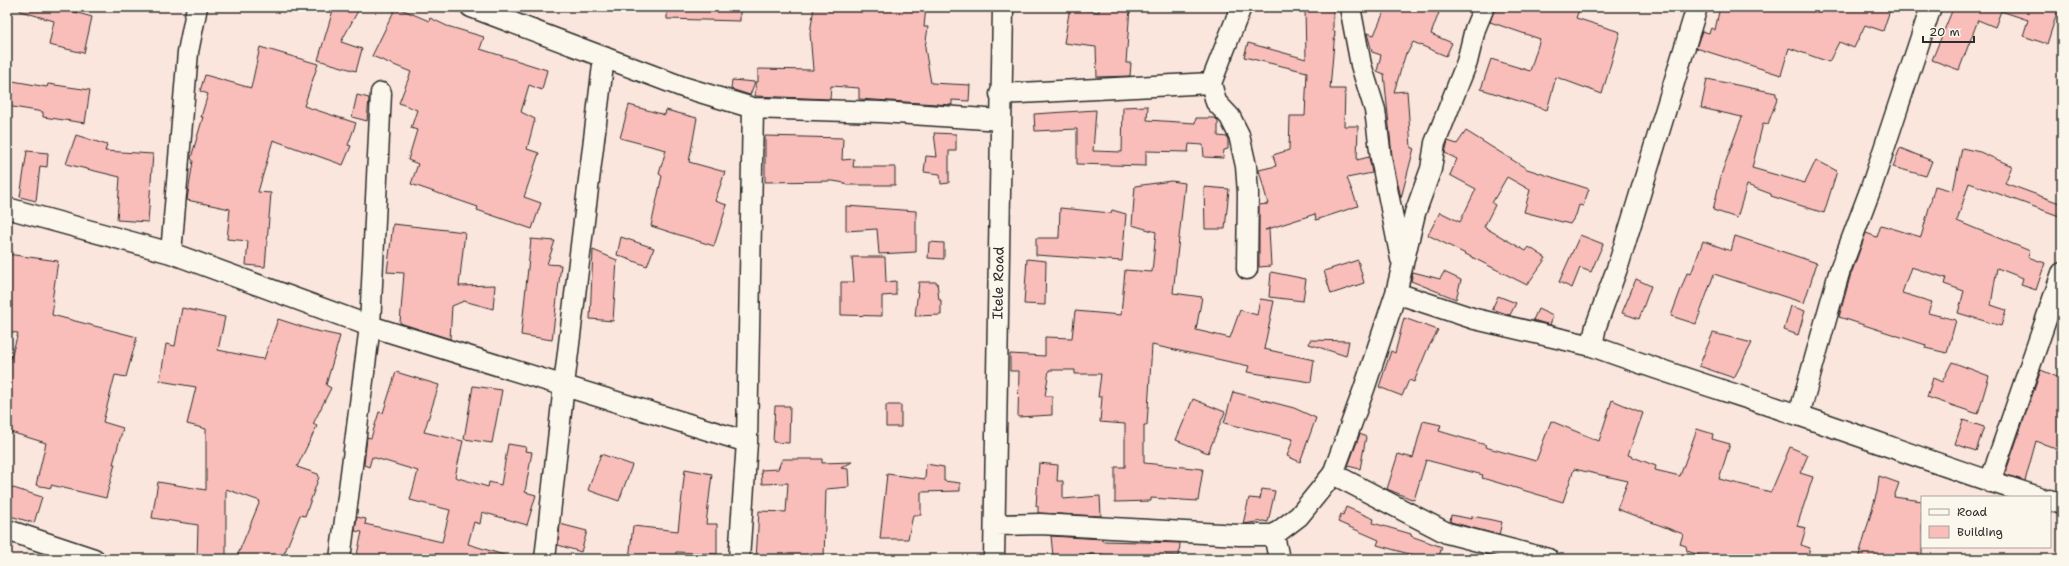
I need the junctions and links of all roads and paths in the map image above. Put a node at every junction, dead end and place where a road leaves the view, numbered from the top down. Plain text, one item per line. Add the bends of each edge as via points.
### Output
1 (197, 7) edge
2 (472, 7) edge
3 (1003, 7) edge
4 (1241, 7) edge
5 (1350, 7) edge
6 (1484, 7) edge
7 (1697, 7) edge
8 (1931, 7) edge
9 (604, 57) junction
10 (1211, 83) junction
11 (382, 93) dead end
12 (1000, 94) junction
13 (753, 108) junction
14 (1000, 120) junction
15 (7, 208) edge
16 (171, 253) junction
17 (1402, 265) junction
18 (1247, 269) dead end
19 (2061, 277) edge
20 (1396, 292) junction
21 (370, 326) junction
22 (1592, 346) junction
23 (564, 385) junction
24 (1799, 415) junction
25 (747, 442) junction
26 (1333, 474) junction
27 (1990, 482) junction
28 (2036, 496) edge
29 (2051, 500) edge
30 (2062, 504) edge
31 (995, 525) junction
32 (7, 530) edge
33 (1274, 535) junction
34 (94, 559) edge
35 (340, 559) edge
36 (545, 559) edge
37 (738, 559) edge
38 (994, 559) edge
39 (1279, 559) edge
40 (1548, 559) edge

1 - 16 street via 188,52
2 - 9 street
3 - 12 street, Itele Road
4 - 10 street
5 - 17 street via 1361,65 1375,110 1381,158
6 - 17 street via 1475,28 1467,62 1435,143 1431,169 1415,213
7 - 22 street via 1619,263 1596,326
8 - 24 street via 1871,188 1839,273
9 - 13 street via 683,87
9 - 23 street
10 - 12 street
10 - 18 street via 1216,102 1230,117 1239,136 1246,166
11 - 21 street
12 - 14 street, Itele Road
13 - 14 street via 881,112
13 - 25 street
14 - 31 street, Itele Road
15 - 16 street
16 - 21 street
17 - 20 street
19 - 27 street
20 - 22 street via 1475,319
20 - 26 street
21 - 23 street
21 - 35 street
22 - 24 street via 1705,386
23 - 25 street
23 - 36 street
24 - 27 street
25 - 37 street
26 - 33 street via 1299,516
26 - 40 street via 1447,533
27 - 28 street
29 - 30 street
31 - 33 street via 1040,524
31 - 38 street, Itele Road
32 - 34 street
33 - 39 street

